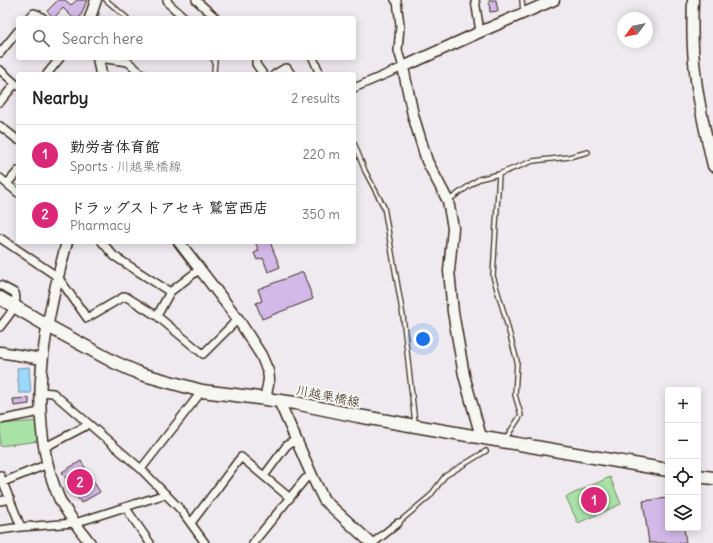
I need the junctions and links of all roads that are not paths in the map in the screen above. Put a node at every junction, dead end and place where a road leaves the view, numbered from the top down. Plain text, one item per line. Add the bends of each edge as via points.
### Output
1 (96, 0) edge
2 (106, 0) edge
3 (167, 0) edge
4 (196, 0) edge
5 (395, 0) edge
6 (475, 0) edge
7 (522, 0) edge
8 (554, 0) edge
9 (693, 0) edge
10 (523, 13) junction
11 (30, 16) edge
12 (40, 16) edge
13 (91, 16) edge
14 (125, 16) edge
15 (183, 16) edge
16 (214, 16) edge
17 (480, 32) junction
18 (16, 33) edge
19 (0, 53) edge
20 (58, 60) edge
21 (98, 60) edge
22 (113, 60) edge
23 (214, 60) edge
24 (256, 60) edge
25 (314, 60) edge
26 (403, 67) junction
27 (0, 70) edge
28 (214, 71) dead end
29 (49, 72) edge
30 (101, 72) edge
31 (140, 72) edge
32 (262, 72) edge
33 (278, 72) edge
34 (290, 72) edge
35 (319, 72) edge
36 (16, 84) edge
37 (16, 86) edge
38 (356, 87) edge
39 (0, 102) edge
40 (0, 126) edge
41 (16, 138) edge
42 (356, 148) edge
43 (588, 152) dead end
44 (713, 166) edge
45 (16, 173) edge
46 (499, 174) junction
47 (0, 178) edge
48 (6, 184) junction
49 (16, 192) edge
50 (448, 201) junction
51 (0, 238) edge
52 (66, 244) edge
53 (104, 244) edge
54 (181, 244) edge
55 (200, 269) junction
56 (58, 277) junction
57 (0, 285) edge
58 (170, 292) junction
59 (0, 298) edge
60 (15, 306) junction
61 (157, 316) junction
62 (238, 319) junction
63 (48, 326) junction
64 (0, 327) edge
65 (0, 352) edge
66 (42, 359) junction
67 (40, 392) junction
68 (202, 392) junction
69 (265, 399) junction
70 (279, 401) junction
71 (40, 412) junction
72 (0, 420) edge
73 (87, 423) junction
74 (415, 426) junction
75 (481, 437) junction
76 (296, 440) junction
77 (504, 441) junction
78 (44, 446) junction
79 (486, 451) dead end
80 (48, 464) junction
81 (141, 469) junction
82 (665, 469) edge
83 (312, 475) junction
84 (264, 476) junction
85 (701, 476) edge
86 (713, 478) edge
87 (2, 479) edge
88 (166, 494) junction
89 (290, 498) junction
90 (10, 499) junction
91 (0, 501) edge
92 (125, 507) junction
93 (75, 523) junction
94 (190, 523) junction
95 (398, 523) joint
96 (21, 527) junction
97 (0, 530) edge
98 (256, 542) edge
99 (90, 543) edge
100 (150, 543) edge
101 (205, 543) edge
102 (372, 543) edge

1 - 13 street
2 - 14 lane
3 - 15 street
4 - 16 street
5 - 26 street via 400,25 398,51
6 - 17 street
7 - 10 lane
8 - 10 street
9 - 44 street via 695,72
10 - 17 street
11 - 12 street via 34,13
17 - 26 street
18 - 19 street
20 - 29 street
21 - 30 street
22 - 31 street via 128,62
23 - 28 lane
24 - 32 street
25 - 35 street
26 - 38 street
26 - 50 street via 413,115 427,161
27 - 36 street
33 - 34 street via 283,68 287,68
37 - 39 street
40 - 41 street
42 - 74 lane via 384,207 403,316
43 - 46 lane via 534,161
45 - 48 street
46 - 50 lane via 479,179
46 - 77 lane via 493,276 517,361 515,395 521,415
47 - 48 street
48 - 49 street
50 - 75 street via 453,228 449,271 453,312 464,375
51 - 56 street
52 - 56 street
53 - 58 street via 114,256
54 - 55 street
55 - 58 street
55 - 62 street
56 - 61 street via 87,318 125,296
56 - 63 street
57 - 60 street via 15,293
58 - 61 street
59 - 60 main road, 川越栗橋線
60 - 63 main road, 川越栗橋線
60 - 64 street
61 - 62 street via 203,354
62 - 69 street via 268,371
63 - 66 street
63 - 68 main road, 川越栗橋線 via 141,374
65 - 66 street
66 - 67 street
67 - 71 street
67 - 73 street via 53,393
68 - 69 main road, 川越栗橋線
68 - 81 street
69 - 70 main road, 川越栗橋線
70 - 74 main road, 川越栗橋線
70 - 76 street
71 - 72 street
71 - 78 street
73 - 78 street via 84,427
73 - 81 street
74 - 75 main road, 川越栗橋線
75 - 77 main road, 川越栗橋線
76 - 83 street
76 - 84 street via 288,445
77 - 82 main road, 川越栗橋線
78 - 80 street
79 - 95 lane via 445,476 430,496
80 - 87 street
80 - 93 street via 60,499
81 - 88 street
83 - 89 street via 305,479
83 - 102 street via 326,502
84 - 89 street
84 - 94 street via 241,457
85 - 86 main road
87 - 90 street
88 - 92 street
88 - 94 street
89 - 98 street
90 - 91 street
90 - 96 street
92 - 93 street
92 - 100 street
93 - 96 street
93 - 99 street
94 - 101 street
95 - 102 street
96 - 97 street

